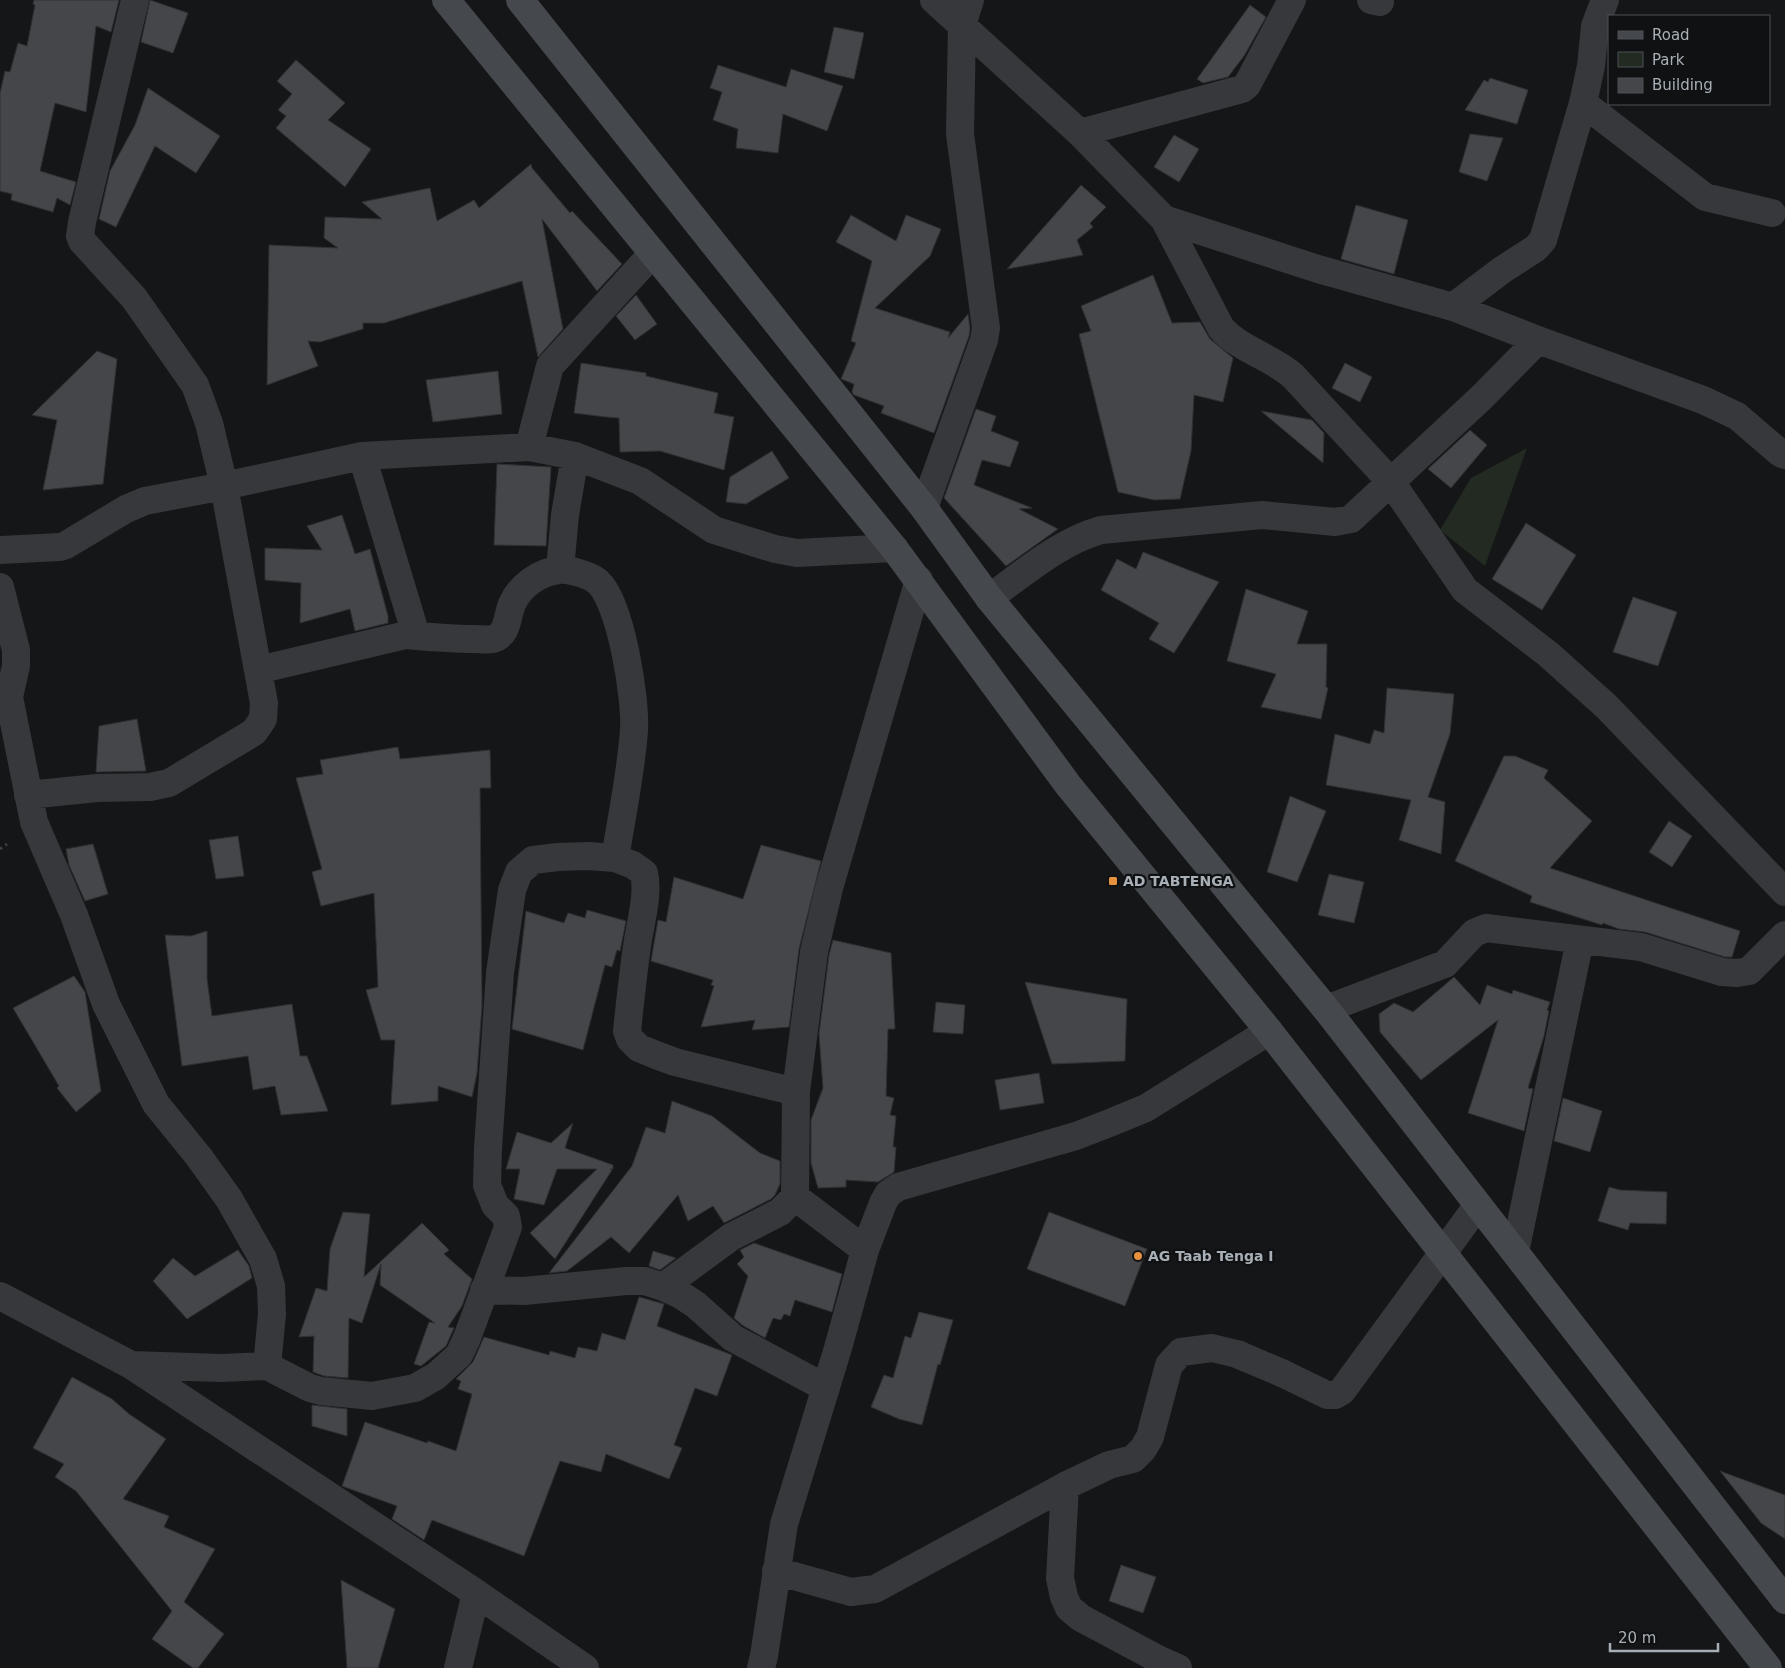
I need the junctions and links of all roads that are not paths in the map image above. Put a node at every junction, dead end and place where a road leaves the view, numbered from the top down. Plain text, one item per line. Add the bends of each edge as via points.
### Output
1 (135, 0) edge
2 (446, 0) edge
3 (520, 0) edge
4 (934, 0) edge
5 (1292, 0) edge
6 (1605, 0) edge
7 (966, 13) edge
8 (1583, 103) junction
9 (1080, 133) junction
10 (1772, 212) dead end
11 (1164, 219) junction
12 (653, 253) junction
13 (1453, 307) junction
14 (1538, 340) junction
15 (529, 447) junction
16 (1785, 455) edge
17 (362, 456) junction
18 (575, 456) junction
19 (1392, 482) junction
20 (224, 486) junction
21 (924, 508) junction
22 (894, 548) junction
23 (0, 550) edge
24 (560, 569) junction
25 (919, 580) junction
26 (0, 587) edge
27 (989, 598) junction
28 (406, 635) junction
29 (258, 670) junction
30 (28, 795) junction
31 (615, 858) junction
32 (1785, 892) edge
33 (1785, 935) edge
34 (1580, 940) junction
35 (1326, 1009) junction
36 (1269, 1031) junction
37 (796, 1092) junction
38 (795, 1197) junction
39 (1478, 1205) junction
40 (865, 1250) junction
41 (1514, 1252) junction
42 (1443, 1253) junction
43 (663, 1287) junction
44 (484, 1290) junction
45 (0, 1296) edge
46 (131, 1365) junction
47 (267, 1366) junction
48 (826, 1388) junction
49 (1065, 1486) junction
50 (776, 1571) junction
51 (476, 1592) junction
52 (1785, 1600) edge
53 (458, 1668) edge
54 (584, 1668) edge
55 (761, 1668) edge
56 (1178, 1668) edge
57 (1768, 1668) edge

1 - 20 street via 80,236 134,298 195,385 209,423
2 - 12 street
3 - 21 street
4 - 7 street
5 - 9 street via 1242,89
6 - 8 street via 1595,26
7 - 9 street
7 - 21 street via 960,134 986,328
8 - 10 street via 1705,198
8 - 13 street via 1540,245
9 - 11 street
11 - 13 street via 1318,269
11 - 19 street via 1225,334 1284,368
12 - 15 street via 550,366
12 - 22 street
13 - 14 street
14 - 16 street via 1703,400 1737,416
14 - 19 street
15 - 17 street
15 - 18 street
17 - 20 street
17 - 28 street via 413,625
18 - 22 street via 640,482 714,530 750,542 797,553
18 - 24 street
19 - 27 street via 1344,522 1262,515 1101,530 1083,535 1065,544
19 - 32 street via 1466,590 1548,654 1606,706
20 - 23 street via 137,503 60,547
20 - 29 street
21 - 27 street
22 - 25 street
24 - 28 street via 536,578 522,589 512,604 505,629 493,639
24 - 31 street via 598,581 607,594 623,640 634,728 631,770
25 - 36 street via 1068,785
25 - 37 street via 832,879 814,952
26 - 30 street via 16,650 9,698
27 - 35 street
28 - 29 street
29 - 30 street via 264,703 263,718 254,732 169,783
30 - 47 street via 34,822 74,915 106,1004 156,1104 200,1157 229,1199 263,1259 271,1286
31 - 37 street via 633,865 644,873 646,880 627,1031 630,1039 639,1048 675,1062
31 - 44 street via 533,860 518,872 512,890 500,973 487,1157 487,1185 495,1205 506,1216 508,1227
33 - 34 street via 1749,970 1737,973 1722,972 1640,947
34 - 35 street via 1486,928 1474,933 1445,964
34 - 41 street
35 - 39 street
36 - 40 street via 1146,1108 1076,1136 898,1187 888,1194 883,1203
36 - 42 street
37 - 38 street
38 - 40 street
38 - 43 street via 780,1212 731,1237
39 - 41 street
39 - 42 street
40 - 48 street
41 - 52 street
42 - 49 street via 1342,1391 1327,1395 1237,1354 1212,1348 1181,1352 1169,1365 1150,1437 1143,1450 1133,1459 1109,1465
42 - 57 street
43 - 44 street via 626,1281 524,1290
43 - 48 street via 696,1305 733,1338
44 - 47 street via 459,1356 436,1376 414,1388 372,1396 331,1393 310,1388
45 - 46 street
46 - 47 street
46 - 51 street
48 - 50 street via 784,1524
49 - 50 street via 875,1590 851,1592
49 - 56 street via 1060,1578 1069,1608 1081,1618
50 - 55 street
51 - 53 street
51 - 54 street

